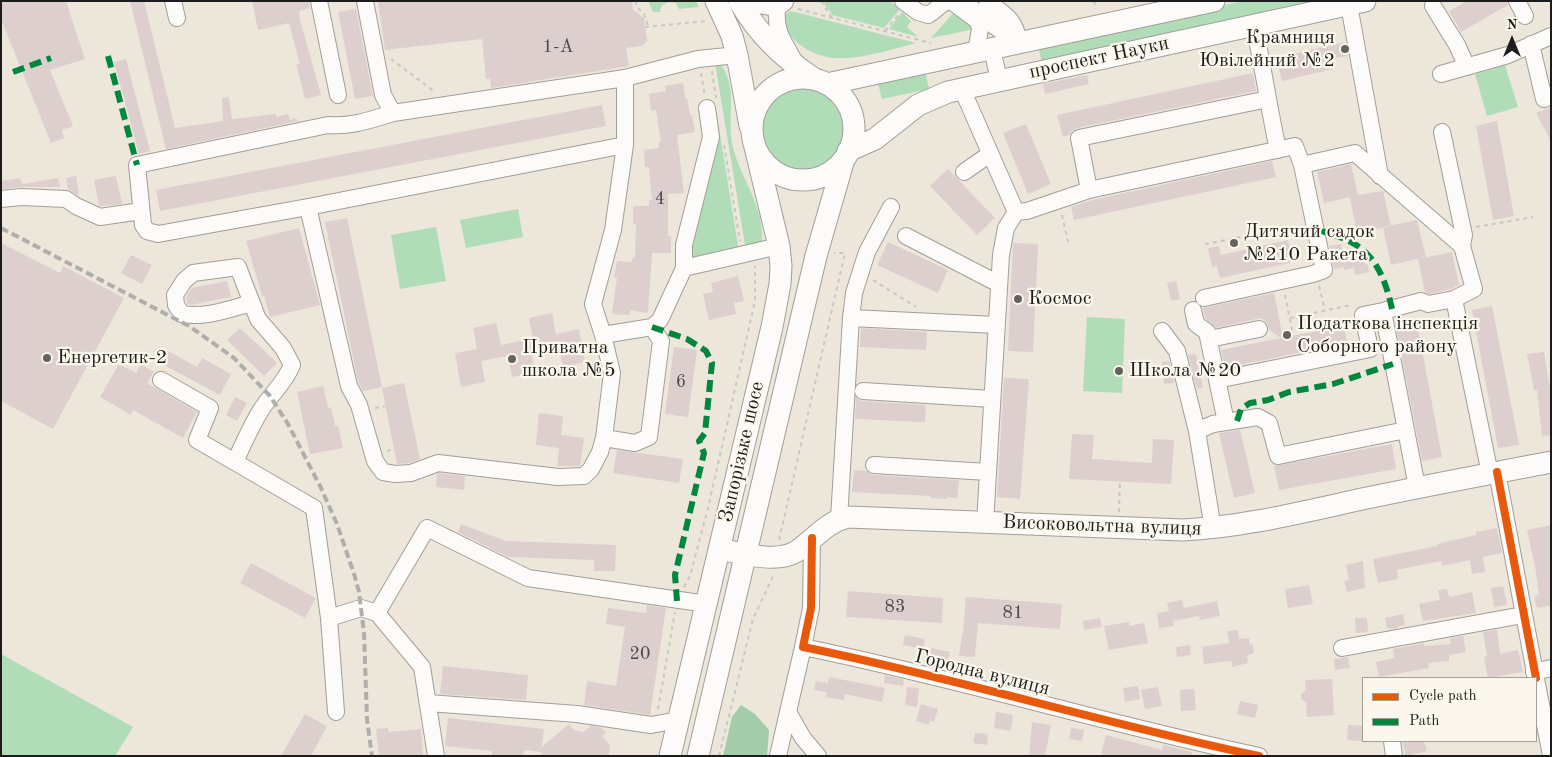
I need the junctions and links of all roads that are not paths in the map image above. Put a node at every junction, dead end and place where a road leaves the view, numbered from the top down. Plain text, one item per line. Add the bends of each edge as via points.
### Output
1 (172, 1) edge
2 (319, 1) edge
3 (739, 1) edge
4 (747, 1) edge
5 (950, 1) edge
6 (962, 1) edge
7 (986, 1) edge
8 (1214, 1) edge
9 (905, 3) edge
10 (1357, 3) edge
11 (782, 4) edge
12 (366, 5) edge
13 (1180, 5) edge
14 (1433, 6) dead end
15 (713, 11) edge
16 (177, 18) dead end
17 (1254, 25) junction
18 (1551, 36) edge
19 (1019, 43) junction
20 (1531, 44) junction
21 (984, 50) junction
22 (737, 55) junction
23 (1467, 66) junction
24 (1441, 74) dead end
25 (813, 76) junction
26 (625, 78) junction
27 (998, 80) junction
28 (962, 89) junction
29 (338, 95) dead end
30 (1551, 95) edge
31 (1268, 99) junction
32 (712, 107) road end
33 (391, 109) junction
34 (1442, 132) dead end
35 (754, 141) junction
36 (625, 144) junction
37 (1278, 150) junction
38 (990, 154) junction
39 (846, 155) junction
40 (1302, 164) junction
41 (964, 172) dead end
42 (1380, 176) junction
43 (1089, 190) junction
44 (1, 199) edge
45 (308, 207) junction
46 (890, 207) dead end
47 (142, 211) junction
48 (1016, 212) junction
49 (906, 236) dead end
50 (1462, 238) junction
51 (779, 246) junction
52 (684, 268) junction
53 (999, 284) junction
54 (1204, 298) dead end
55 (1454, 299) junction
56 (252, 303) junction
57 (1193, 310) dead end
58 (1383, 311) junction
59 (851, 318) junction
60 (996, 325) junction
61 (652, 327) junction
62 (1259, 328) dead end
63 (1162, 331) dead end
64 (603, 335) junction
65 (1209, 339) junction
66 (161, 380) dead end
67 (1217, 380) junction
68 (863, 391) dead end
69 (992, 399) junction
70 (1226, 422) junction
71 (1406, 430) junction
72 (1197, 431) junction
73 (604, 438) junction
74 (235, 462) junction
75 (1551, 462) edge
76 (874, 465) dead end
77 (988, 472) junction
78 (1493, 473) junction
79 (1417, 487) junction
80 (839, 519) junction
81 (986, 523) junction
82 (1213, 529) junction
83 (812, 538) junction
84 (720, 549) junction
85 (746, 555) junction
86 (707, 604) junction
87 (377, 613) junction
88 (1523, 615) junction
89 (329, 618) junction
90 (803, 647) junction
91 (1342, 648) dead end
92 (1551, 668) edge
93 (1535, 676) edge
94 (1537, 686) edge
95 (428, 703) junction
96 (336, 712) dead end
97 (788, 712) junction
98 (678, 720) junction
99 (1392, 742) edge
100 (1551, 755) edge
101 (436, 756) edge
102 (670, 756) edge
103 (698, 756) edge
104 (778, 756) edge
105 (818, 756) edge
106 (1259, 756) edge
107 (1394, 756) edge

1 - 16 street
2 - 29 street
3 - 25 main road via 769,43
4 - 11 street via 758,5
5 - 9 street via 928,15
5 - 21 street via 978,21
6 - 19 street
7 - 19 street via 1011,20 1017,29
8 - 13 main road, проспект Науки
10 - 17 main road, проспект Науки
10 - 42 street
11 - 25 street via 777,30
12 - 33 street via 383,95
13 - 19 main road, проспект Науки
14 - 23 street
15 - 22 main road, Запорізьке шосе via 732,36
17 - 27 main road, проспект Науки
17 - 31 street
18 - 20 street
19 - 21 main road, проспект Науки
20 - 23 street via 1508,55
20 - 30 street via 1544,99
21 - 25 main road, проспект Науки
21 - 27 street
22 - 26 street via 704,58
22 - 35 main road, Запорізьке шосе
23 - 24 street
25 - 35 main road via 789,80 764,96 752,123
25 - 39 main road via 838,91 846,101 854,126
26 - 33 street
26 - 36 street
27 - 28 main road, проспект Науки
28 - 38 street
28 - 39 main road, проспект Науки via 928,99 875,139
31 - 37 street
31 - 43 street via 1079,138
32 - 52 street via 711,137 684,245
33 - 47 street via 359,124 328,125 137,164
34 - 50 street
35 - 39 main road via 761,158 773,170 803,180 833,170
35 - 51 main road, Запорізьке шосе
36 - 45 street
36 - 64 street via 613,230 594,304
37 - 40 street via 1295,146
37 - 43 street
38 - 41 street
38 - 48 street
39 - 85 main road, Запорізьке шосе via 816,256
40 - 42 street via 1354,153
40 - 54 street via 1324,270
42 - 50 street
43 - 48 street
44 - 47 street via 66,199 100,217
45 - 47 street via 158,234 143,225
45 - 73 street via 348,386 359,405 375,461 383,472 411,473 438,463 582,478 591,469
46 - 59 street via 867,252 854,294
48 - 53 street via 1006,228
49 - 53 street
50 - 55 street via 1474,289
51 - 52 street
51 - 84 main road, Запорізьке шосе via 781,275 772,327
52 - 61 street via 660,320
53 - 60 street
55 - 58 street via 1428,304 1420,301
55 - 78 street
56 - 56 street via 238,267 192,273 175,295 176,305 182,314 193,316
56 - 74 street via 258,319 283,348 292,365 287,378 260,411
57 - 65 street via 1196,324 1207,332
58 - 67 street via 1357,310 1370,348
58 - 71 street
59 - 60 street
59 - 80 street
60 - 69 street
61 - 64 street
61 - 73 street via 661,341 649,437 635,443
62 - 65 street
63 - 72 street via 1177,351
64 - 73 street via 612,373
65 - 67 street
66 - 74 street via 210,408 197,440
67 - 70 street
68 - 69 street
69 - 77 street
70 - 71 street via 1258,417 1270,423 1278,456
70 - 72 street
71 - 79 street
72 - 82 street
74 - 89 street via 314,508
75 - 78 main road, Високовольтна вулиця
76 - 77 street
77 - 81 street
78 - 79 main road, Високовольтна вулиця
78 - 88 street
79 - 82 main road, Високовольтна вулиця
80 - 81 main road, Високовольтна вулиця
80 - 83 main road
81 - 82 main road, Високовольтна вулиця
83 - 85 main road via 795,553
83 - 90 street via 811,608
84 - 85 main road
84 - 86 main road, Запорізьке шосе
85 - 103 main road, Запорізьке шосе
86 - 87 street via 528,578 427,528
86 - 98 main road, Запорізьке шосе
87 - 89 street via 361,608
87 - 95 street via 422,667
88 - 91 street
88 - 93 street
89 - 96 street
90 - 97 street
90 - 106 street, Городна вулиця
92 - 93 street
94 - 100 street
95 - 98 street via 577,714 651,725
95 - 101 street
97 - 104 street
97 - 105 street
98 - 102 main road, Запорізьке шосе
99 - 107 street

